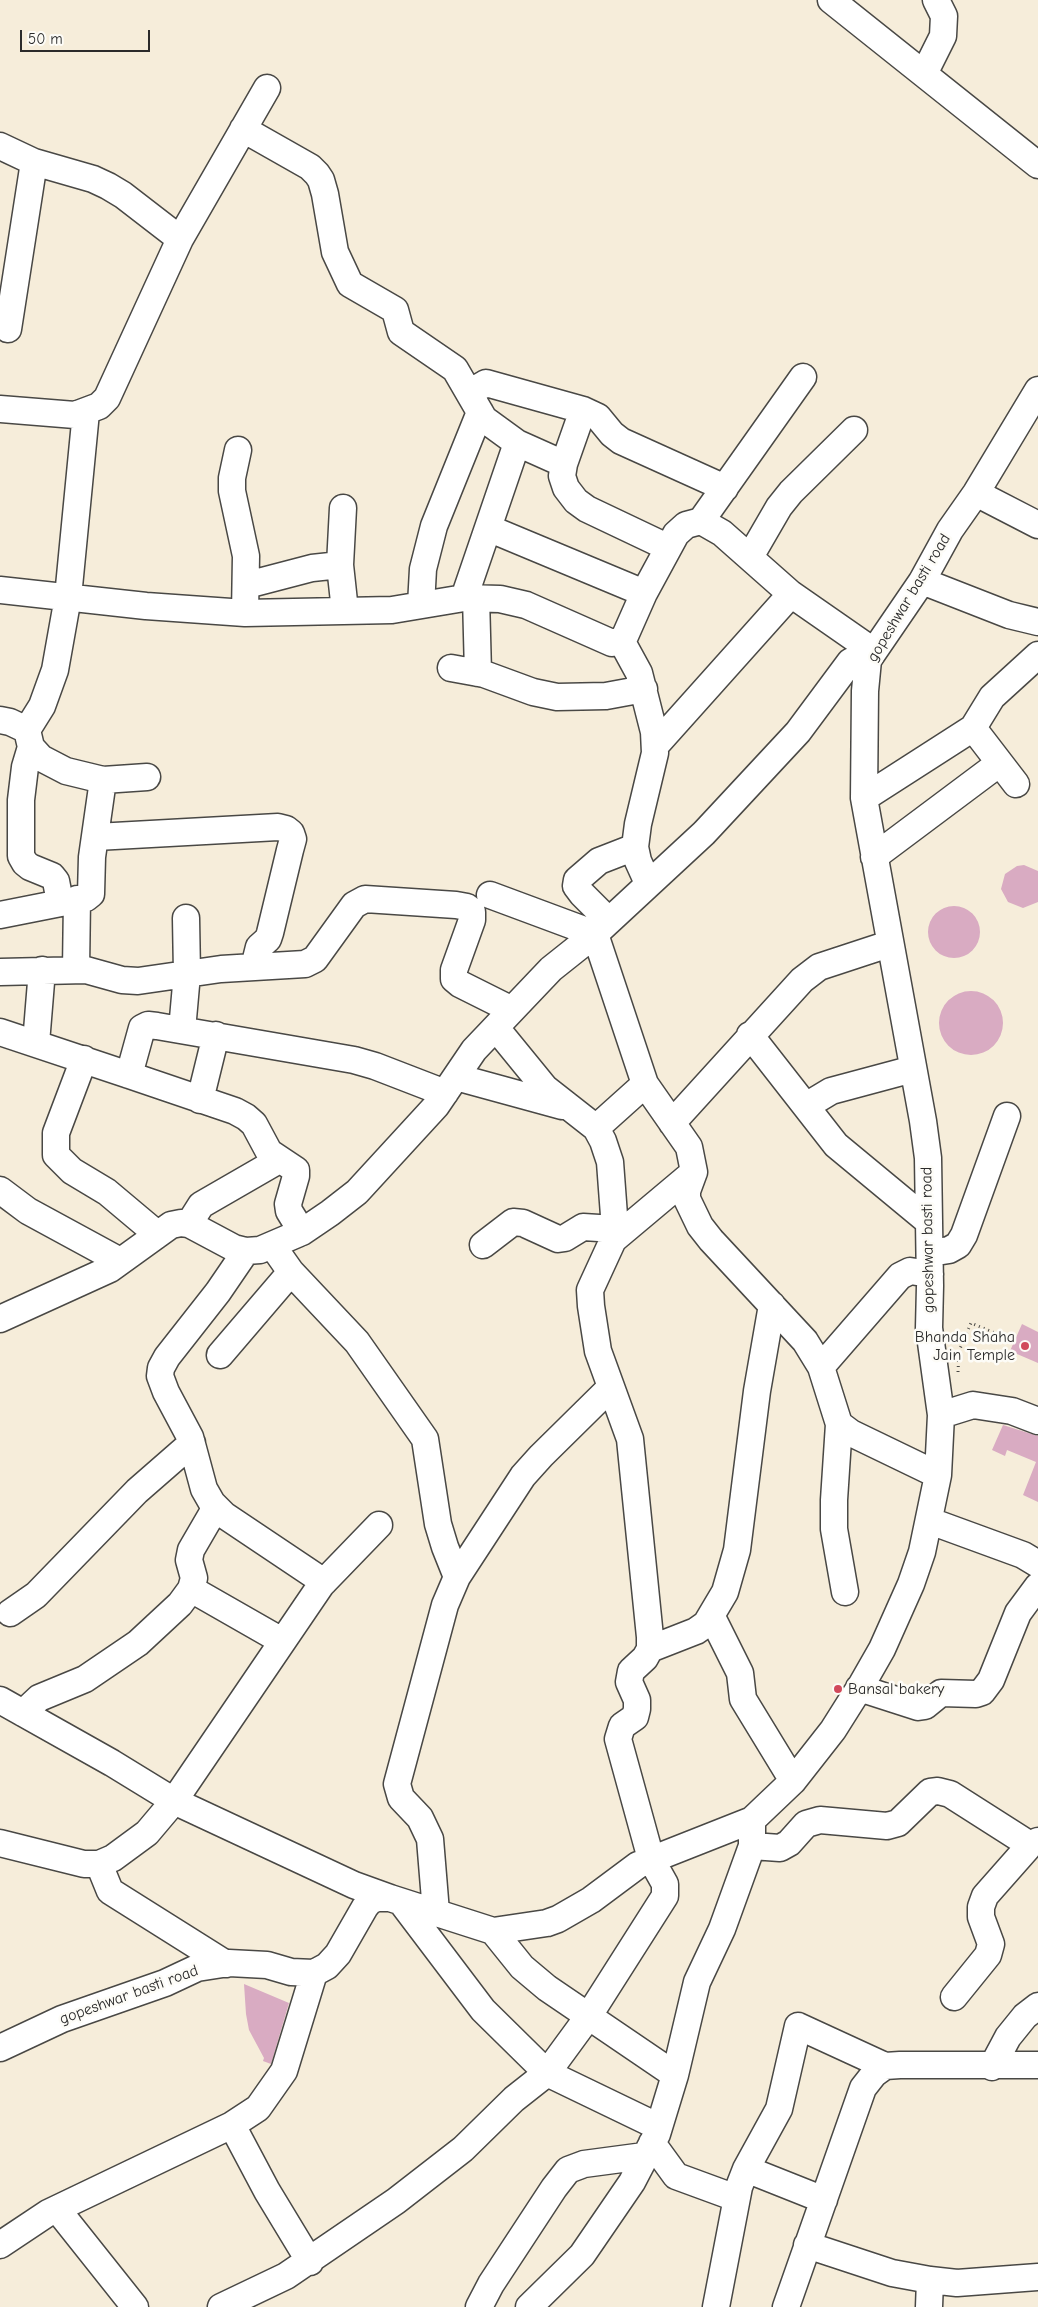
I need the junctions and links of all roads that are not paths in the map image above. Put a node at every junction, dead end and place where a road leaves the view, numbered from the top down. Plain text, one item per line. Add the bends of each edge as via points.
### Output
1 (831, 0) edge
2 (936, 0) edge
3 (924, 74) junction
4 (267, 88) dead end
5 (243, 129) junction
6 (0, 146) edge
7 (34, 162) junction
8 (1038, 165) edge
9 (180, 239) junction
10 (8, 329) dead end
11 (803, 377) dead end
12 (1038, 390) edge
13 (474, 402) junction
14 (0, 409) edge
15 (583, 410) junction
16 (86, 412) junction
17 (854, 430) dead end
18 (517, 443) junction
19 (238, 450) dead end
20 (564, 464) junction
21 (725, 488) junction
22 (976, 493) junction
23 (342, 508) dead end
24 (701, 521) junction
25 (1038, 525) edge
26 (488, 528) junction
27 (667, 547) junction
28 (750, 558) junction
29 (340, 565) junction
30 (922, 581) junction
31 (247, 585) junction
32 (0, 590) edge
33 (644, 593) junction
34 (791, 594) junction
35 (68, 597) junction
36 (470, 597) junction
37 (421, 605) junction
38 (345, 611) junction
39 (245, 612) junction
40 (1038, 622) edge
41 (621, 640) junction
42 (871, 655) junction
43 (1038, 655) edge
44 (451, 668) dead end
45 (478, 673) junction
46 (644, 688) junction
47 (0, 720) edge
48 (973, 728) junction
49 (29, 738) junction
50 (655, 746) junction
51 (993, 768) dead end
52 (147, 777) dead end
53 (103, 780) junction
54 (1016, 784) dead end
55 (864, 798) junction
56 (96, 837) junction
57 (635, 847) junction
58 (874, 857) junction
59 (648, 883) junction
60 (490, 895) dead end
61 (68, 901) junction
62 (0, 915) edge
63 (186, 918) dead end
64 (602, 928) junction
65 (889, 944) junction
66 (254, 968) junction
67 (42, 970) junction
68 (76, 970) junction
69 (0, 972) edge
70 (187, 974) junction
71 (504, 1019) junction
72 (182, 1030) junction
73 (0, 1032) edge
74 (216, 1035) junction
75 (750, 1035) junction
76 (36, 1043) junction
77 (84, 1060) junction
78 (913, 1070) junction
79 (129, 1075) junction
80 (645, 1084) junction
81 (451, 1085) junction
82 (200, 1100) junction
83 (806, 1106) junction
84 (573, 1109) junction
85 (1007, 1116) dead end
86 (672, 1122) junction
87 (596, 1128) junction
88 (278, 1160) junction
89 (694, 1172) junction
90 (0, 1190) edge
91 (929, 1222) junction
92 (189, 1224) junction
93 (302, 1232) junction
94 (156, 1234) junction
95 (614, 1235) junction
96 (272, 1245) junction
97 (483, 1245) dead end
98 (246, 1251) junction
99 (120, 1261) junction
100 (930, 1263) junction
101 (291, 1272) junction
102 (772, 1305) junction
103 (0, 1319) edge
104 (220, 1355) dead end
105 (820, 1367) junction
106 (611, 1387) junction
107 (941, 1415) junction
108 (1038, 1421) edge
109 (840, 1424) junction
110 (192, 1443) junction
111 (938, 1475) junction
112 (216, 1507) junction
113 (930, 1521) junction
114 (379, 1525) dead end
115 (1038, 1564) edge
116 (458, 1577) junction
117 (324, 1582) junction
118 (1038, 1586) edge
119 (192, 1589) junction
120 (845, 1592) dead end
121 (10, 1613) dead end
122 (712, 1617) junction
123 (282, 1641) junction
124 (650, 1649) junction
125 (859, 1688) junction
126 (0, 1700) edge
127 (22, 1713) junction
128 (793, 1781) junction
129 (174, 1801) junction
130 (752, 1820) junction
131 (0, 1843) edge
132 (1034, 1843) edge
133 (752, 1846) junction
134 (651, 1859) junction
135 (99, 1864) junction
136 (396, 1901) junction
137 (436, 1912) junction
138 (493, 1931) junction
139 (226, 1964) junction
140 (314, 1973) junction
141 (954, 1996) dead end
142 (1038, 2006) edge
143 (588, 2017) junction
144 (0, 2048) edge
145 (1038, 2065) edge
146 (885, 2066) junction
147 (992, 2067) junction
148 (547, 2074) junction
149 (675, 2074) junction
150 (232, 2125) junction
151 (652, 2142) junction
152 (746, 2169) junction
153 (736, 2198) junction
154 (824, 2200) junction
155 (57, 2208) junction
156 (0, 2245) edge
157 (807, 2245) junction
158 (310, 2262) junction
159 (1038, 2278) edge
160 (930, 2280) junction
161 (135, 2307) edge
162 (221, 2307) edge
163 (479, 2307) edge
164 (529, 2307) edge
165 (716, 2307) edge
166 (786, 2307) edge
167 (929, 2307) edge

1 - 3 street
2 - 3 street via 944,16 943,36
3 - 8 street
4 - 5 street
5 - 9 street
5 - 13 street via 317,174 325,194 335,252 346,278 355,288 396,310 401,332 455,369
6 - 7 street
7 - 9 street via 93,178 124,195
7 - 10 street
9 - 16 street via 107,398 100,406
11 - 21 street
12 - 22 street, gopeshwar basti road
13 - 15 street via 486,384
13 - 18 street via 484,419
13 - 37 street via 427,547
14 - 16 street via 75,415
15 - 20 street
15 - 21 street via 598,417 622,441
16 - 35 street
17 - 28 street via 790,492
18 - 20 street
18 - 26 street
19 - 31 street via 232,491 246,556
20 - 27 street via 562,476 576,501
21 - 24 street
22 - 25 street
22 - 30 street, gopeshwar basti road via 950,530
23 - 29 street
24 - 27 street via 686,525
24 - 28 street via 722,533
26 - 33 street
26 - 36 street
27 - 33 street
28 - 34 street
29 - 31 street via 312,568
29 - 38 street
30 - 40 street via 1009,615
30 - 42 street, gopeshwar basti road
31 - 39 street
32 - 35 street
33 - 41 street
34 - 42 street
34 - 50 street
35 - 39 street
35 - 49 street via 55,670
36 - 37 street
36 - 41 street via 526,605 603,640 612,643
36 - 45 street
37 - 38 street via 392,610
38 - 39 street
41 - 46 street
42 - 55 street, gopeshwar basti road via 865,691
42 - 59 street via 850,662 798,732 767,767 704,833
43 - 48 street via 992,697
44 - 45 street
45 - 46 street via 557,697 606,696
46 - 50 street
47 - 49 street via 10,722
48 - 54 street
48 - 55 street
49 - 53 street via 41,758 66,772
49 - 61 street via 21,800 21,856 30,867 52,876
50 - 57 street
51 - 58 street
52 - 53 street
53 - 56 street
55 - 58 street, gopeshwar basti road
56 - 61 street via 91,894
56 - 66 street via 278,827 291,833 293,839 270,933 259,947
57 - 59 street
57 - 64 street via 599,861 577,880 576,886
58 - 65 street, gopeshwar basti road
59 - 64 street
60 - 64 street
61 - 62 street
61 - 68 street
63 - 70 street
64 - 71 street via 550,969
64 - 80 street
65 - 75 street via 819,967 786,995
65 - 78 street, gopeshwar basti road
66 - 70 street
66 - 71 street via 305,964 316,959 354,905 365,899 456,904 472,912 472,920 454,970 454,979
67 - 68 street
67 - 69 street
67 - 76 street
68 - 70 street via 138,982
70 - 72 street
71 - 81 street via 474,1050
71 - 84 street via 545,1088
72 - 74 street
72 - 79 street via 148,1025 142,1028
73 - 76 street
74 - 81 street via 354,1060
74 - 82 street
75 - 83 street
75 - 86 street
76 - 77 street
77 - 79 street
77 - 94 street via 56,1133 56,1155 72,1171 107,1192
78 - 83 street via 830,1091
78 - 91 street, gopeshwar basti road via 928,1158
79 - 82 street
80 - 86 street
80 - 87 street
81 - 84 street
81 - 93 street via 436,1106 357,1192
82 - 88 street via 254,1124 269,1152
83 - 91 street via 836,1145
84 - 87 street
85 - 100 street via 964,1235 958,1245
86 - 89 street via 690,1146
87 - 95 street via 610,1162
88 - 92 street via 201,1205
88 - 93 street via 296,1170 288,1204 289,1212
89 - 95 street
89 - 102 street via 687,1199 700,1226
90 - 99 street via 28,1212
91 - 100 street, gopeshwar basti road
92 - 94 street via 172,1225
92 - 98 street
93 - 96 street
94 - 99 street
95 - 97 street via 583,1227 558,1239 523,1223 513,1222
95 - 106 street via 590,1290 598,1351
96 - 98 street
96 - 101 street
98 - 110 street via 162,1368 160,1376 166,1392
99 - 103 street via 110,1269
100 - 105 street via 900,1276
100 - 107 street, gopeshwar basti road via 929,1328
101 - 104 street
101 - 116 street via 357,1342 425,1439 438,1524
102 - 105 street via 805,1341
102 - 122 street via 737,1550 725,1592
105 - 109 street
106 - 116 street via 523,1476
106 - 124 street via 630,1439
107 - 108 street via 973,1405 1012,1410
107 - 111 street, gopeshwar basti road
109 - 111 street via 851,1433
109 - 120 street via 834,1529
110 - 112 street via 204,1489
110 - 121 street via 137,1491 36,1595
111 - 113 street, gopeshwar basti road
112 - 117 street
112 - 119 street via 191,1550
113 - 115 street via 1023,1555
113 - 125 street, gopeshwar basti road via 911,1584 882,1649
114 - 117 street
116 - 137 street via 445,1605 397,1784 401,1798 420,1818 430,1838
117 - 123 street
118 - 125 street via 1018,1613 991,1680 982,1692 941,1693 925,1706 918,1707
119 - 123 street
119 - 127 street via 138,1643 85,1680 39,1698
122 - 124 street via 696,1631
122 - 128 street via 740,1673 743,1699
123 - 129 street
124 - 134 street via 631,1671 630,1682 638,1709 635,1717 622,1726 618,1739
125 - 128 street, gopeshwar basti road via 833,1730
126 - 127 street, gopeshwar basti road
127 - 129 street, gopeshwar basti road
128 - 130 street, gopeshwar basti road
129 - 135 street via 147,1833 113,1858
129 - 136 street, gopeshwar basti road via 354,1885
130 - 133 street
130 - 134 street, gopeshwar basti road
131 - 135 street via 84,1864
132 - 133 street via 950,1794 938,1791 930,1792 898,1823 887,1826 820,1820 806,1824 780,1848
132 - 141 street via 985,1896 981,1917 990,1944 988,1955
133 - 149 street via 722,1929 697,1982
134 - 138 street, gopeshwar basti road via 558,1919
134 - 143 street via 665,1884 665,1896
135 - 139 street via 110,1890
136 - 137 street, gopeshwar basti road
136 - 140 street via 377,1898 370,1901 338,1954 327,1966
136 - 148 street via 483,2010
137 - 138 street, gopeshwar basti road
138 - 143 street via 522,1966
139 - 140 street, gopeshwar basti road via 266,1965 291,1972
139 - 144 street, gopeshwar basti road via 197,1968 165,1983 62,2019
140 - 150 street via 284,2071 258,2108
142 - 147 street via 1008,2037
143 - 148 street
143 - 149 street
145 - 147 street
146 - 147 street
146 - 152 street via 798,2026 779,2109
146 - 154 street via 863,2088
148 - 151 street
148 - 158 street via 514,2099 463,2149
149 - 151 street
150 - 155 street
150 - 158 street
151 - 153 street via 676,2176
151 - 163 street via 568,2170
151 - 164 street via 632,2182 582,2255
152 - 153 street
152 - 154 street
153 - 165 street
154 - 157 street
155 - 156 street
155 - 161 street
157 - 160 street via 892,2273
157 - 166 street
158 - 162 street
159 - 160 street via 957,2283
160 - 167 street

